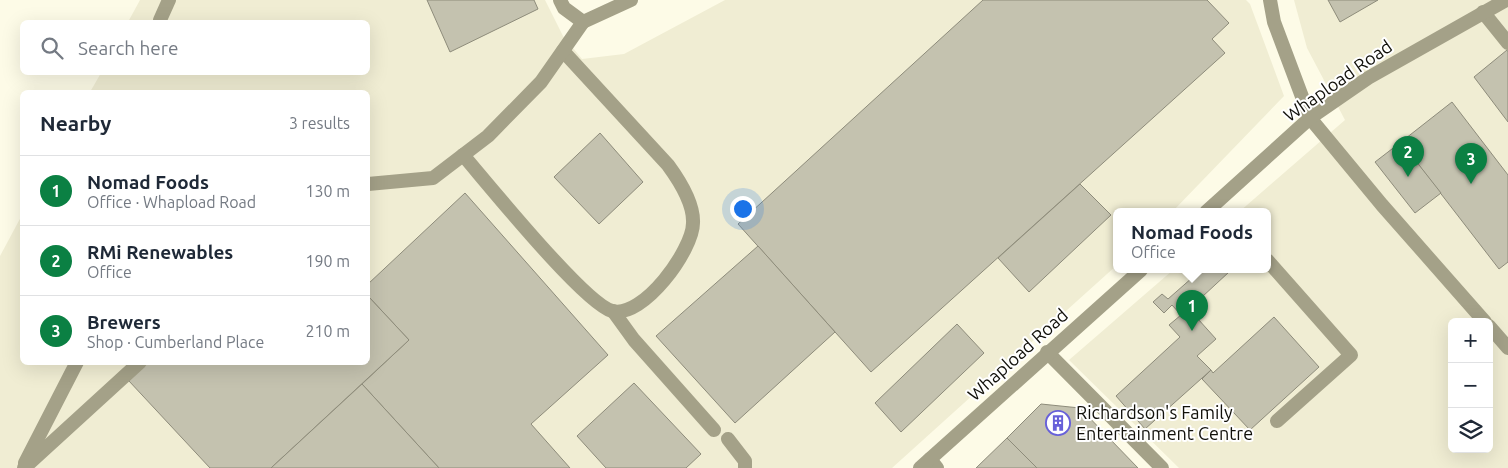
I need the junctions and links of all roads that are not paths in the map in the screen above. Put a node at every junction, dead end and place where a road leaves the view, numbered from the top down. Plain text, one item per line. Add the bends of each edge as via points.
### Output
1 (169, 0) edge
2 (560, 0) edge
3 (631, 0) edge
4 (1270, 0) edge
5 (1506, 0) edge
6 (1483, 12) junction
7 (160, 20) dead end
8 (583, 22) junction
9 (1508, 42) edge
10 (563, 51) junction
11 (1310, 118) junction
12 (463, 155) junction
13 (370, 184) edge
14 (1214, 208) edge
15 (1271, 265) edge
16 (1138, 273) edge
17 (613, 311) junction
18 (1481, 318) edge
19 (1493, 331) edge
20 (1508, 348) edge
21 (1047, 352) junction
22 (75, 365) edge
23 (137, 365) edge
24 (1277, 421) dead end
25 (714, 430) dead end
26 (728, 439) dead end
27 (929, 465) edge
28 (23, 468) edge
29 (744, 468) edge
30 (1162, 468) edge

1 - 7 street
2 - 8 street via 564,8
3 - 8 street
4 - 11 street via 1274,22
5 - 6 street, Whapload Road
6 - 9 street
6 - 11 street, Whapload Road via 1368,78
8 - 10 street
10 - 12 street via 541,82 488,136
10 - 17 street via 668,165 682,185 693,221 691,238 680,260 664,280 639,303 627,310
11 - 14 street, Whapload Road
11 - 18 street
12 - 13 street via 433,178
12 - 17 street via 574,281 598,304
15 - 24 street via 1351,356
16 - 21 street, Whapload Road
17 - 25 street via 634,340
19 - 20 street
21 - 27 street, Whapload Road
21 - 30 street
22 - 28 street
23 - 28 street
26 - 29 street via 745,461

